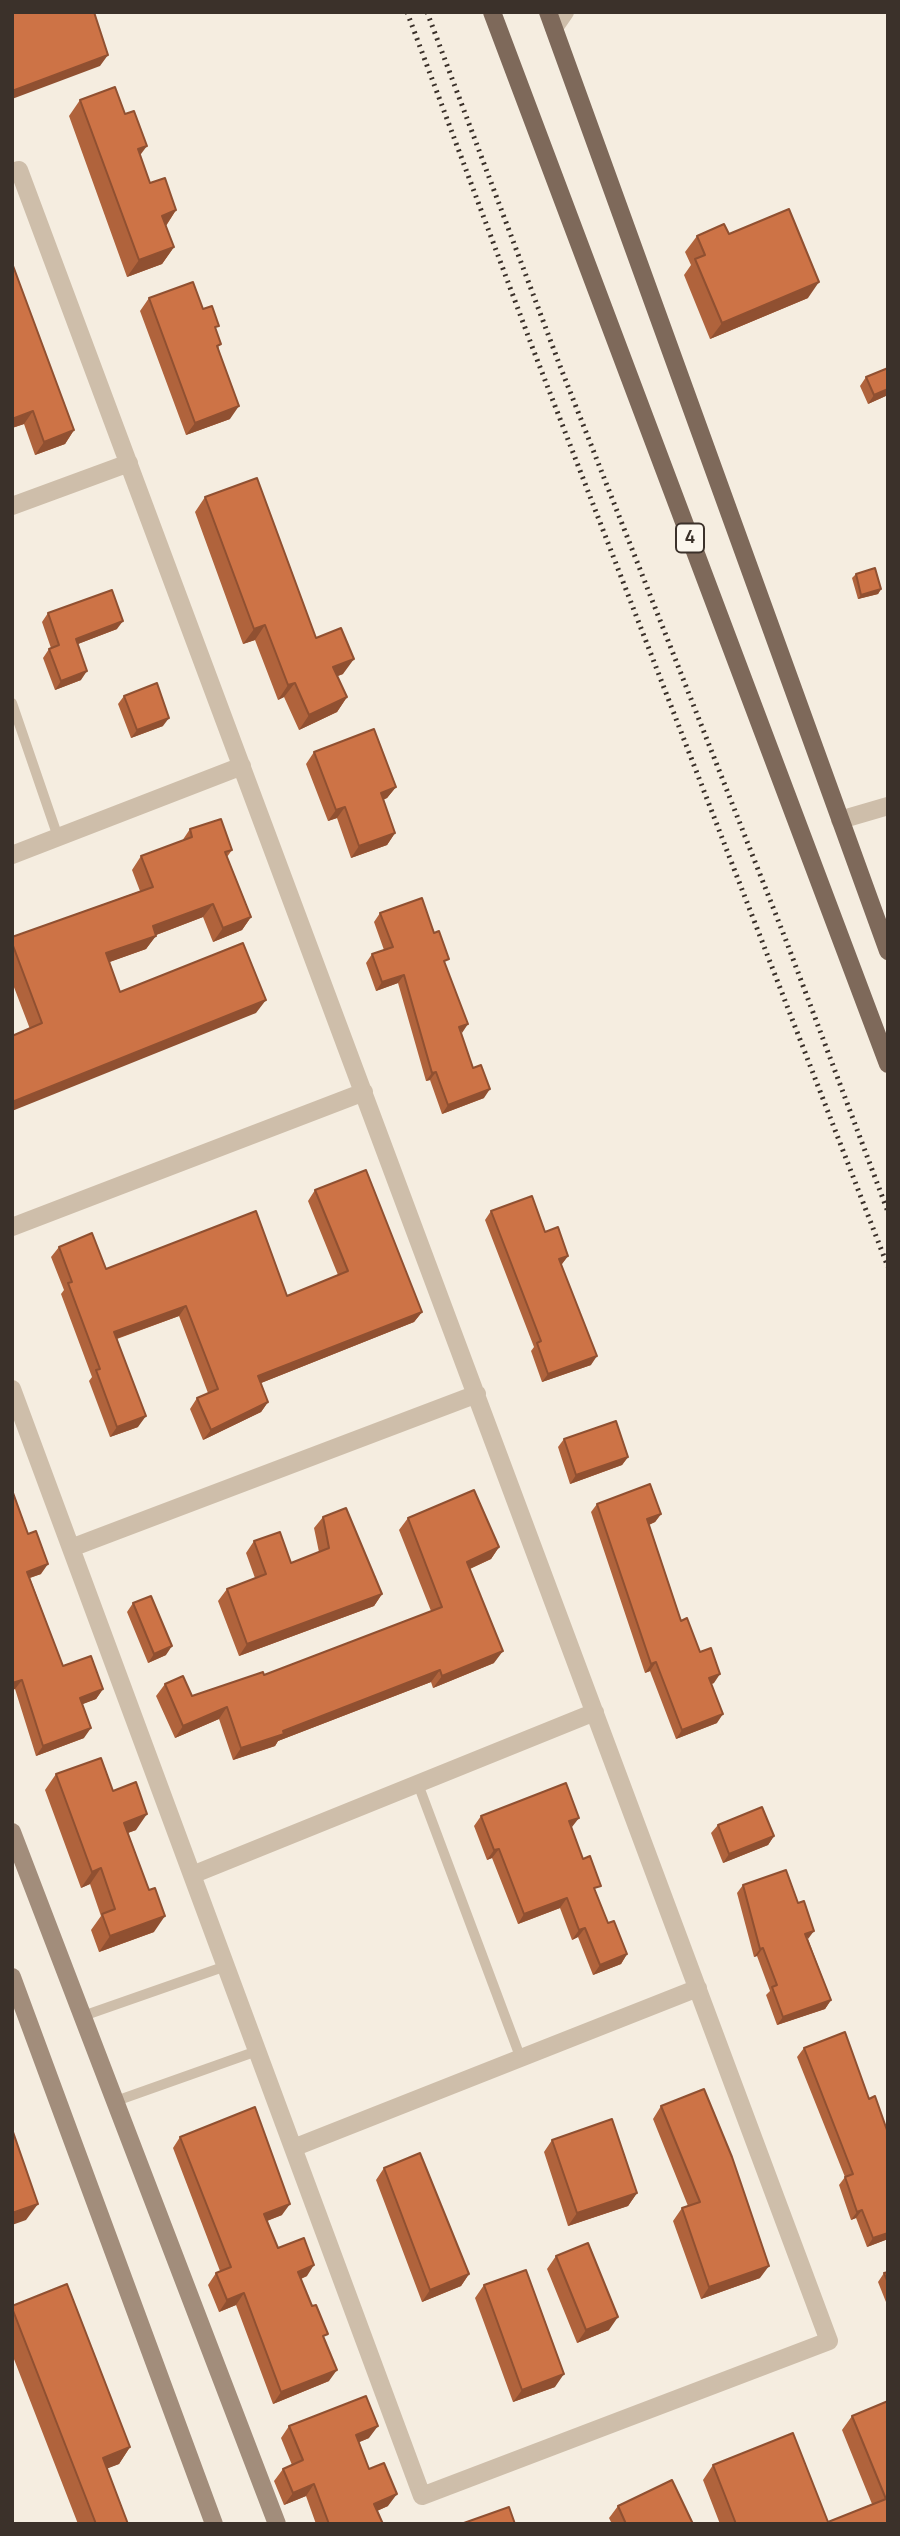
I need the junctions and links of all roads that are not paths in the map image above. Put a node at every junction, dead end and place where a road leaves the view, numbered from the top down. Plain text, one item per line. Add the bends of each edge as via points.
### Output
1 (492, 12) edge
2 (565, 12) edge
3 (551, 20) edge
4 (12, 172) edge
5 (129, 463) junction
6 (12, 506) edge
7 (12, 703) edge
8 (242, 766) junction
9 (888, 806) edge
10 (840, 820) junction
11 (58, 837) junction
12 (12, 855) edge
13 (888, 951) edge
14 (888, 1064) edge
15 (364, 1093) junction
16 (12, 1227) edge
17 (12, 1388) edge
18 (477, 1394) junction
19 (71, 1548) junction
20 (595, 1712) junction
21 (418, 1784) junction
22 (12, 1832) edge
23 (192, 1875) junction
24 (226, 1966) junction
25 (12, 1977) edge
26 (698, 1989) junction
27 (83, 2016) junction
28 (257, 2052) junction
29 (520, 2059) junction
30 (116, 2101) junction
31 (293, 2148) junction
32 (214, 2524) edge
33 (277, 2524) edge

1 - 14 main road, 4
2 - 3 street
3 - 10 main road, 4
4 - 5 street via 19,170
5 - 6 street
5 - 8 street
7 - 11 lane
8 - 11 street
8 - 15 street
9 - 10 street
10 - 13 main road, 4
11 - 12 street
15 - 16 street
15 - 18 street
17 - 19 street
18 - 19 street
18 - 20 street
19 - 23 street
20 - 21 street
20 - 26 street
21 - 23 street
21 - 29 lane
22 - 27 street
23 - 24 street
24 - 27 lane
24 - 28 street
25 - 32 street
26 - 29 street
26 - 31 street via 829,2341 422,2496
27 - 30 street
28 - 30 lane
28 - 31 street
29 - 31 street
30 - 33 street

